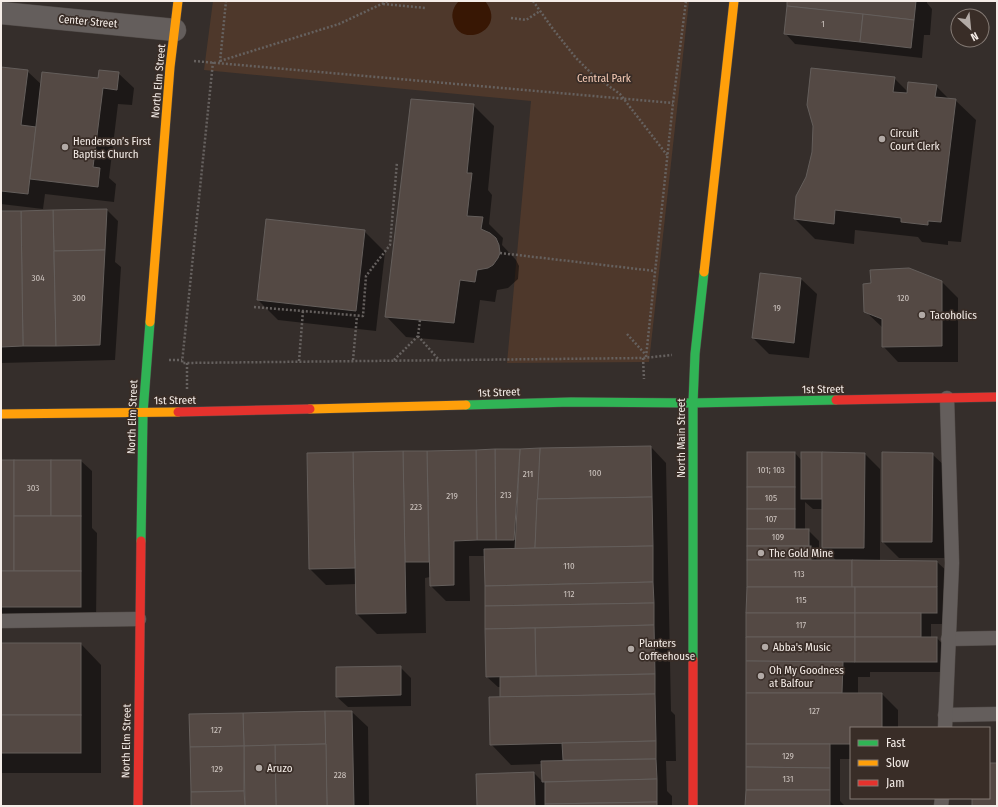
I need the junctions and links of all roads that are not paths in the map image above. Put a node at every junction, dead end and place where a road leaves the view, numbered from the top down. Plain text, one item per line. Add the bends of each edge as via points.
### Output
1 (178, 1) edge
2 (734, 1) edge
3 (1, 13) edge
4 (175, 30) junction
5 (997, 397) edge
6 (947, 398) junction
7 (693, 403) junction
8 (143, 413) junction
9 (1, 414) edge
10 (139, 619) junction
11 (1, 621) edge
12 (997, 638) edge
13 (948, 640) junction
14 (997, 714) edge
15 (945, 721) edge
16 (138, 806) edge
17 (693, 806) edge

1 - 4 street, North Elm Street
2 - 7 street, North Main Street via 695,354
3 - 4 street, Center Street
4 - 8 street, North Elm Street
5 - 6 street, 1st Street
6 - 7 street, 1st Street
6 - 13 lane via 952,563
7 - 8 street, 1st Street via 571,402
7 - 17 street, North Main Street
8 - 9 street, 1st Street
8 - 10 street, North Elm Street
10 - 11 lane
10 - 16 street, North Elm Street
12 - 13 lane
13 - 15 lane
14 - 15 lane

